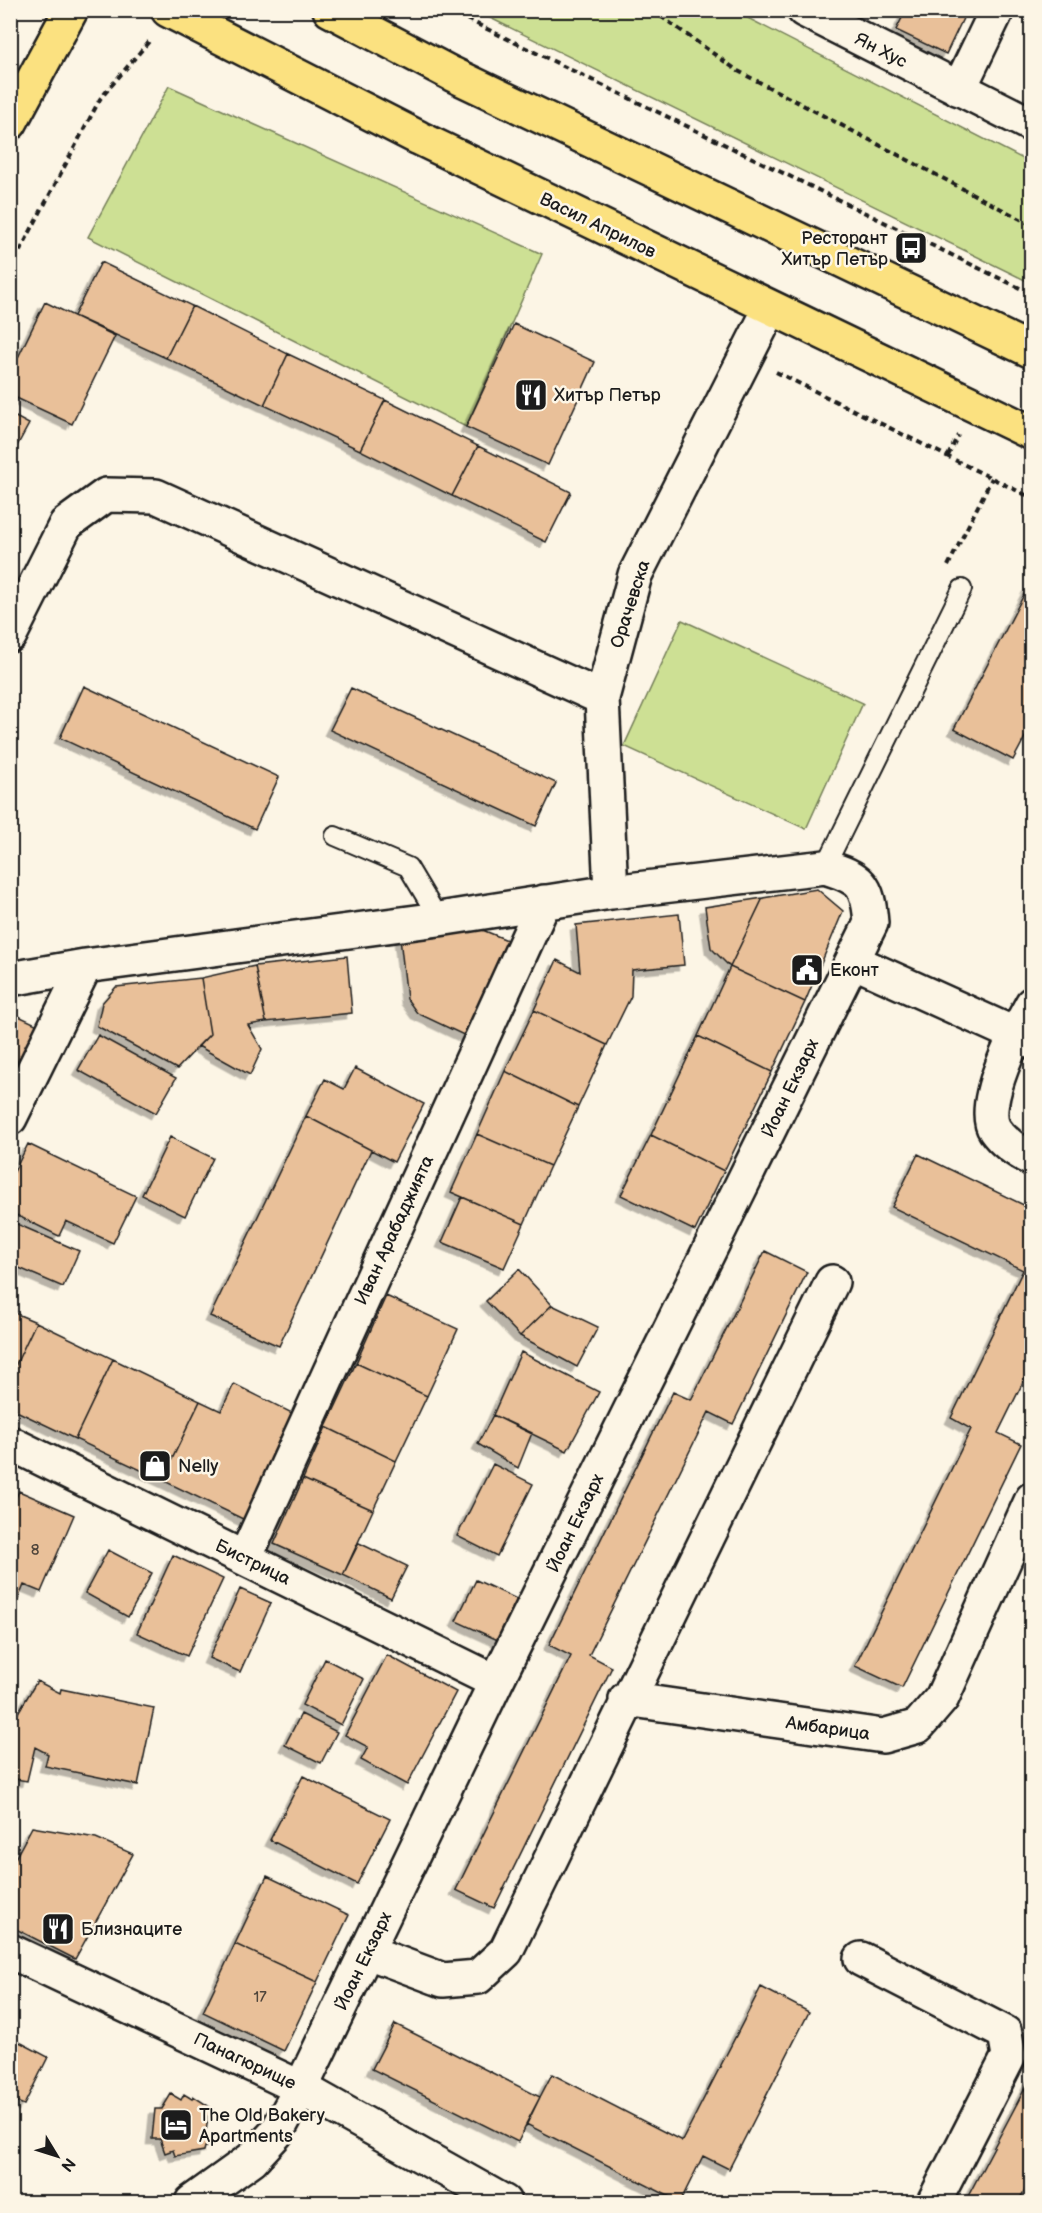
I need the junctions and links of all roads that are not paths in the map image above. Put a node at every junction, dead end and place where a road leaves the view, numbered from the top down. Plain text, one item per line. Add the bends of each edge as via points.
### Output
1 (71, 10) edge
2 (330, 10) edge
3 (804, 10) edge
4 (997, 10) edge
5 (170, 12) edge
6 (958, 88) junction
7 (10, 123) edge
8 (1032, 125) edge
9 (770, 309) junction
10 (1032, 351) edge
11 (1032, 432) edge
12 (962, 590) road end
13 (10, 635) edge
14 (602, 698) junction
15 (335, 836) dead end
16 (825, 867) junction
17 (611, 892) junction
18 (544, 902) junction
19 (439, 919) junction
20 (853, 961) junction
21 (86, 966) junction
22 (10, 979) edge
23 (1032, 1004) edge
24 (1024, 1038) edge
25 (10, 1118) edge
26 (1032, 1159) edge
27 (831, 1282) dead end
28 (10, 1443) edge
29 (1032, 1499) edge
30 (245, 1558) junction
31 (496, 1682) junction
32 (626, 1699) junction
33 (10, 1951) edge
34 (368, 1952) junction
35 (861, 1959) dead end
36 (301, 2088) junction
37 (192, 2202) edge
38 (504, 2202) edge
39 (934, 2202) edge

1 - 7 main road
2 - 10 main road via 452,74
3 - 6 street, Ян Хус
4 - 6 street
5 - 9 main road, Васил Априлов
6 - 8 street, Ян Хус
9 - 11 main road, Васил Априлов
9 - 14 street, Орачевска via 635,575
12 - 16 lane
13 - 14 street via 66,524 106,495 156,496
14 - 17 street, Орачевска
15 - 19 lane via 408,867
16 - 17 street
16 - 20 street, Йоан Екзарх via 851,874 869,895 871,922
17 - 18 street
18 - 19 street
18 - 30 street, Иван Арабаджията
19 - 21 street
20 - 24 street
20 - 31 street, Йоан Екзарх
21 - 22 street
21 - 25 street
23 - 24 street
24 - 26 street via 991,1096 994,1129 1016,1151
27 - 32 street
28 - 30 street, Бистрица
29 - 32 street, Амбарица via 942,1698 918,1726 883,1736
30 - 31 street, Бистрица
31 - 34 street, Йоан Екзарх
32 - 34 street via 506,1951 478,1977 443,1980
33 - 36 street, Панагюрище
34 - 36 street, Йоан Екзарх
35 - 39 street via 1005,2033 1009,2056
36 - 37 street, Йоан Екзарх via 276,2133 252,2158
36 - 38 street, Панагюрище

